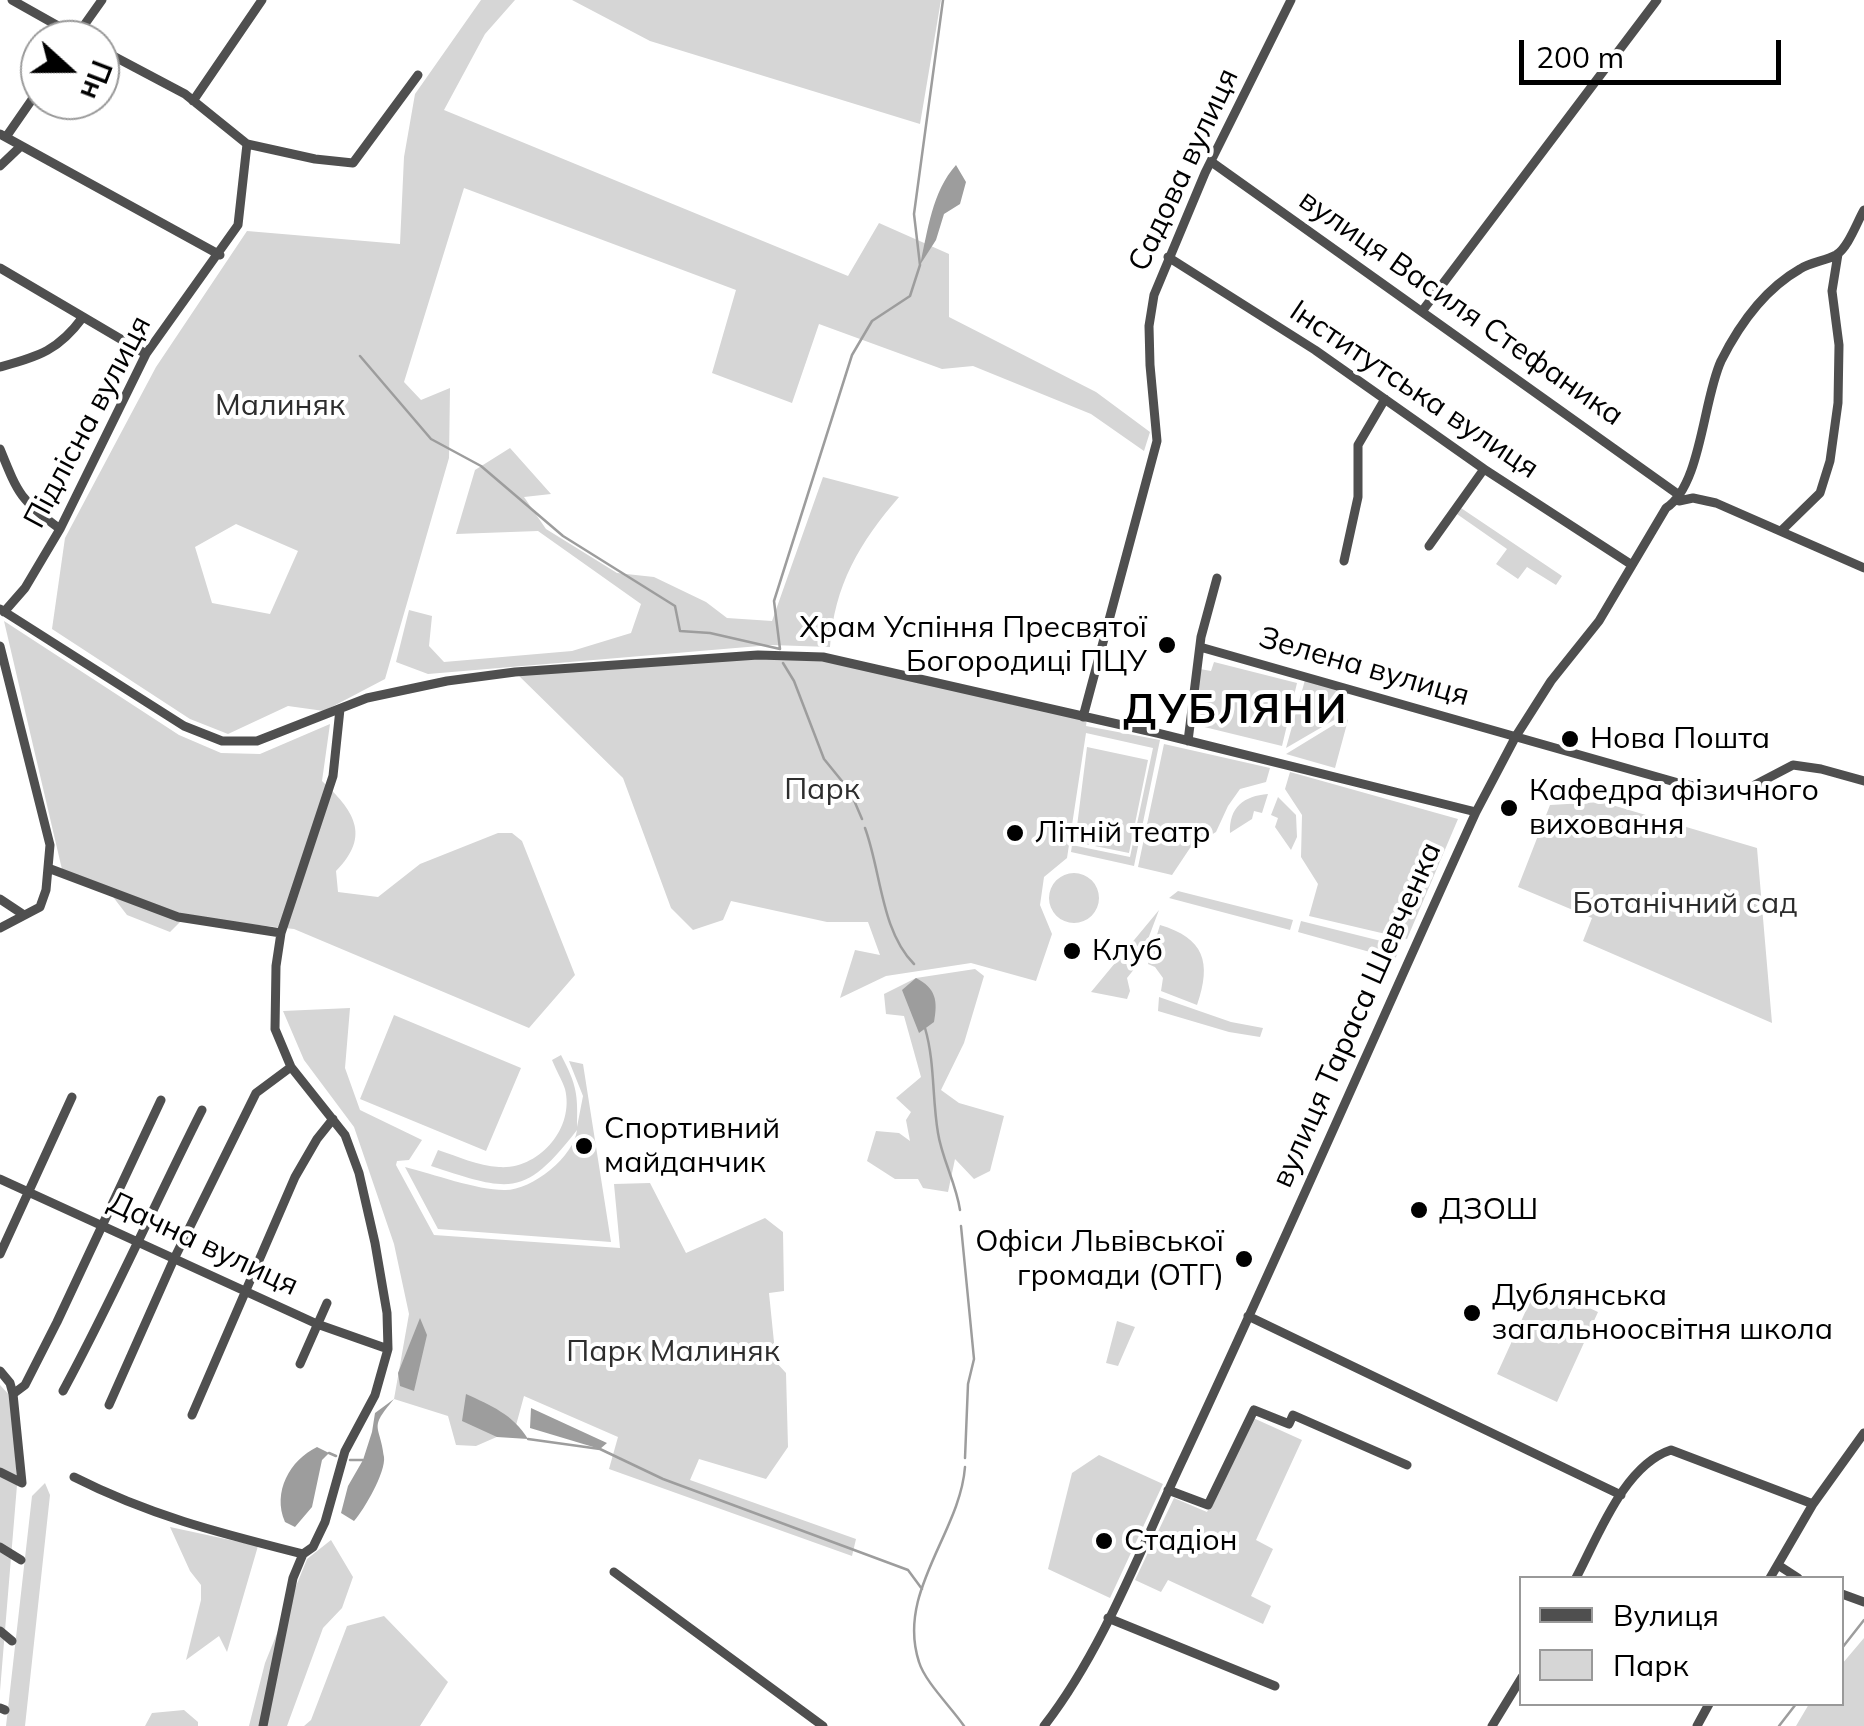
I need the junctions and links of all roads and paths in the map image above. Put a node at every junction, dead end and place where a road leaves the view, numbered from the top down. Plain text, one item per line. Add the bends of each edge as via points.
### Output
1 (12, 0) edge
2 (262, 0) edge
3 (1291, 0) edge
4 (1657, 0) edge
5 (46, 20) edge
6 (120, 60) edge
7 (418, 75) dead end
8 (193, 101) junction
9 (20, 113) edge
10 (3, 135) edge
11 (247, 144) junction
12 (21, 146) junction
13 (1212, 163) junction
14 (0, 166) edge
15 (1864, 210) edge
16 (1838, 254) junction
17 (220, 255) junction
18 (1168, 257) junction
19 (0, 268) edge
20 (1423, 310) junction
21 (83, 317) junction
22 (146, 354) junction
23 (0, 368) edge
24 (1385, 399) junction
25 (0, 449) edge
26 (1484, 469) junction
27 (1679, 498) junction
28 (60, 529) junction
29 (1781, 532) junction
30 (1429, 546) dead end
31 (1344, 562) dead end
32 (1632, 565) junction
33 (1864, 568) edge
34 (1217, 578) dead end
35 (2, 611) edge
36 (0, 646) edge
37 (1200, 647) junction
38 (340, 710) junction
39 (1083, 717) junction
40 (1516, 736) junction
41 (1188, 741) junction
42 (1864, 781) edge
43 (1476, 812) junction
44 (48, 868) junction
45 (0, 899) edge
46 (24, 915) junction
47 (0, 928) edge
48 (282, 933) junction
49 (292, 1068) junction
50 (72, 1097) dead end
51 (161, 1100) dead end
52 (202, 1110) dead end
53 (333, 1119) junction
54 (0, 1179) edge
55 (30, 1193) junction
56 (101, 1224) junction
57 (137, 1240) junction
58 (0, 1254) edge
59 (174, 1259) junction
60 (247, 1292) junction
61 (326, 1303) dead end
62 (1248, 1316) junction
63 (317, 1324) junction
64 (388, 1349) junction
65 (300, 1364) dead end
66 (0, 1371) edge
67 (64, 1391) dead end
68 (13, 1394) junction
69 (109, 1405) dead end
70 (192, 1414) dead end
71 (1864, 1432) edge
72 (1408, 1466) dead end
73 (0, 1472) edge
74 (74, 1477) dead end
75 (1168, 1490) junction
76 (1621, 1495) junction
77 (1813, 1504) junction
78 (0, 1547) edge
79 (303, 1554) junction
80 (21, 1560) dead end
81 (1778, 1565) junction
82 (614, 1572) dead end
83 (1577, 1576) edge
84 (1771, 1576) edge
85 (1795, 1576) edge
86 (1108, 1618) junction
87 (0, 1631) edge
88 (12, 1641) dead end
89 (1519, 1681) edge
90 (1275, 1686) dead end
91 (263, 1726) edge
92 (823, 1726) edge
93 (1044, 1726) edge
94 (1492, 1726) edge

1 - 5 street
2 - 8 street
3 - 13 street, Садова вулиця
4 - 20 street
6 - 8 street
7 - 11 street via 353,163
8 - 11 street
9 - 10 street
10 - 12 street
11 - 17 street, Підлісна вулиця via 238,225
12 - 14 street
12 - 17 street
13 - 18 street, Садова вулиця
13 - 20 street, вулиця Василя Стефаника
15 - 16 street
16 - 27 street, вулиця Тараса Шевченка via 1784,280 1736,334 1715,376 1698,454
16 - 29 street via 1832,290 1838,413 1827,476 1820,493
17 - 22 street, Підлісна вулиця
18 - 24 street, Інститутська вулиця
18 - 39 street, Садова вулиця via 1149,326 1154,459
19 - 21 street
20 - 27 street, вулиця Василя Стефаника
21 - 22 street
21 - 23 street via 65,340
22 - 28 street, Підлісна вулиця
24 - 26 street, Інститутська вулиця
24 - 31 street via 1358,445 1358,497
25 - 28 street via 17,492
26 - 30 street
26 - 32 street, Інститутська вулиця
27 - 29 street via 1709,500
27 - 32 street, вулиця Тараса Шевченка
28 - 35 street, Підлісна вулиця via 25,588
29 - 33 street
32 - 40 street, вулиця Тараса Шевченка
34 - 37 street
35 - 38 street via 200,735 257,741
36 - 44 street via 50,845
37 - 40 street, Зелена вулиця
37 - 41 street
38 - 39 street via 405,688 515,672 758,655 823,658
38 - 48 street via 334,776
39 - 41 street
40 - 42 street, Зелена вулиця via 1724,791 1749,788 1793,765
40 - 43 street, вулиця Тараса Шевченка
41 - 43 street
43 - 62 street, вулиця Тараса Шевченка
44 - 46 street via 40,907
44 - 48 street via 178,916
45 - 46 street
46 - 47 street
48 - 49 street via 275,1029
49 - 53 street
49 - 59 street via 256,1094
50 - 55 street
51 - 56 street
52 - 57 street
53 - 60 street via 296,1176
53 - 64 street via 359,1173
54 - 55 street, Дачна вулиця
55 - 56 street, Дачна вулиця
55 - 58 street
56 - 57 street, Дачна вулиця
56 - 68 street via 24,1385
57 - 59 street, Дачна вулиця
57 - 67 street
59 - 60 street, Дачна вулиця
59 - 69 street
60 - 63 street, Дачна вулиця
60 - 70 street
61 - 63 street
62 - 75 street, вулиця Тараса Шевченка
62 - 76 street
63 - 64 street, Дачна вулиця
63 - 65 street
64 - 79 street via 376,1396 345,1451 326,1522
66 - 68 street
68 - 73 street via 22,1484
71 - 77 street
72 - 75 street via 1293,1415 1289,1424 1254,1410 1208,1505
74 - 79 street via 186,1525
75 - 86 street, вулиця Тараса Шевченка
76 - 77 street via 1654,1456 1671,1450
76 - 83 street
77 - 81 street
78 - 80 street
79 - 91 street
81 - 84 street
81 - 85 street
82 - 92 street
86 - 90 street
86 - 93 street, вулиця Тараса Шевченка via 1068,1696
87 - 88 street
89 - 94 street

